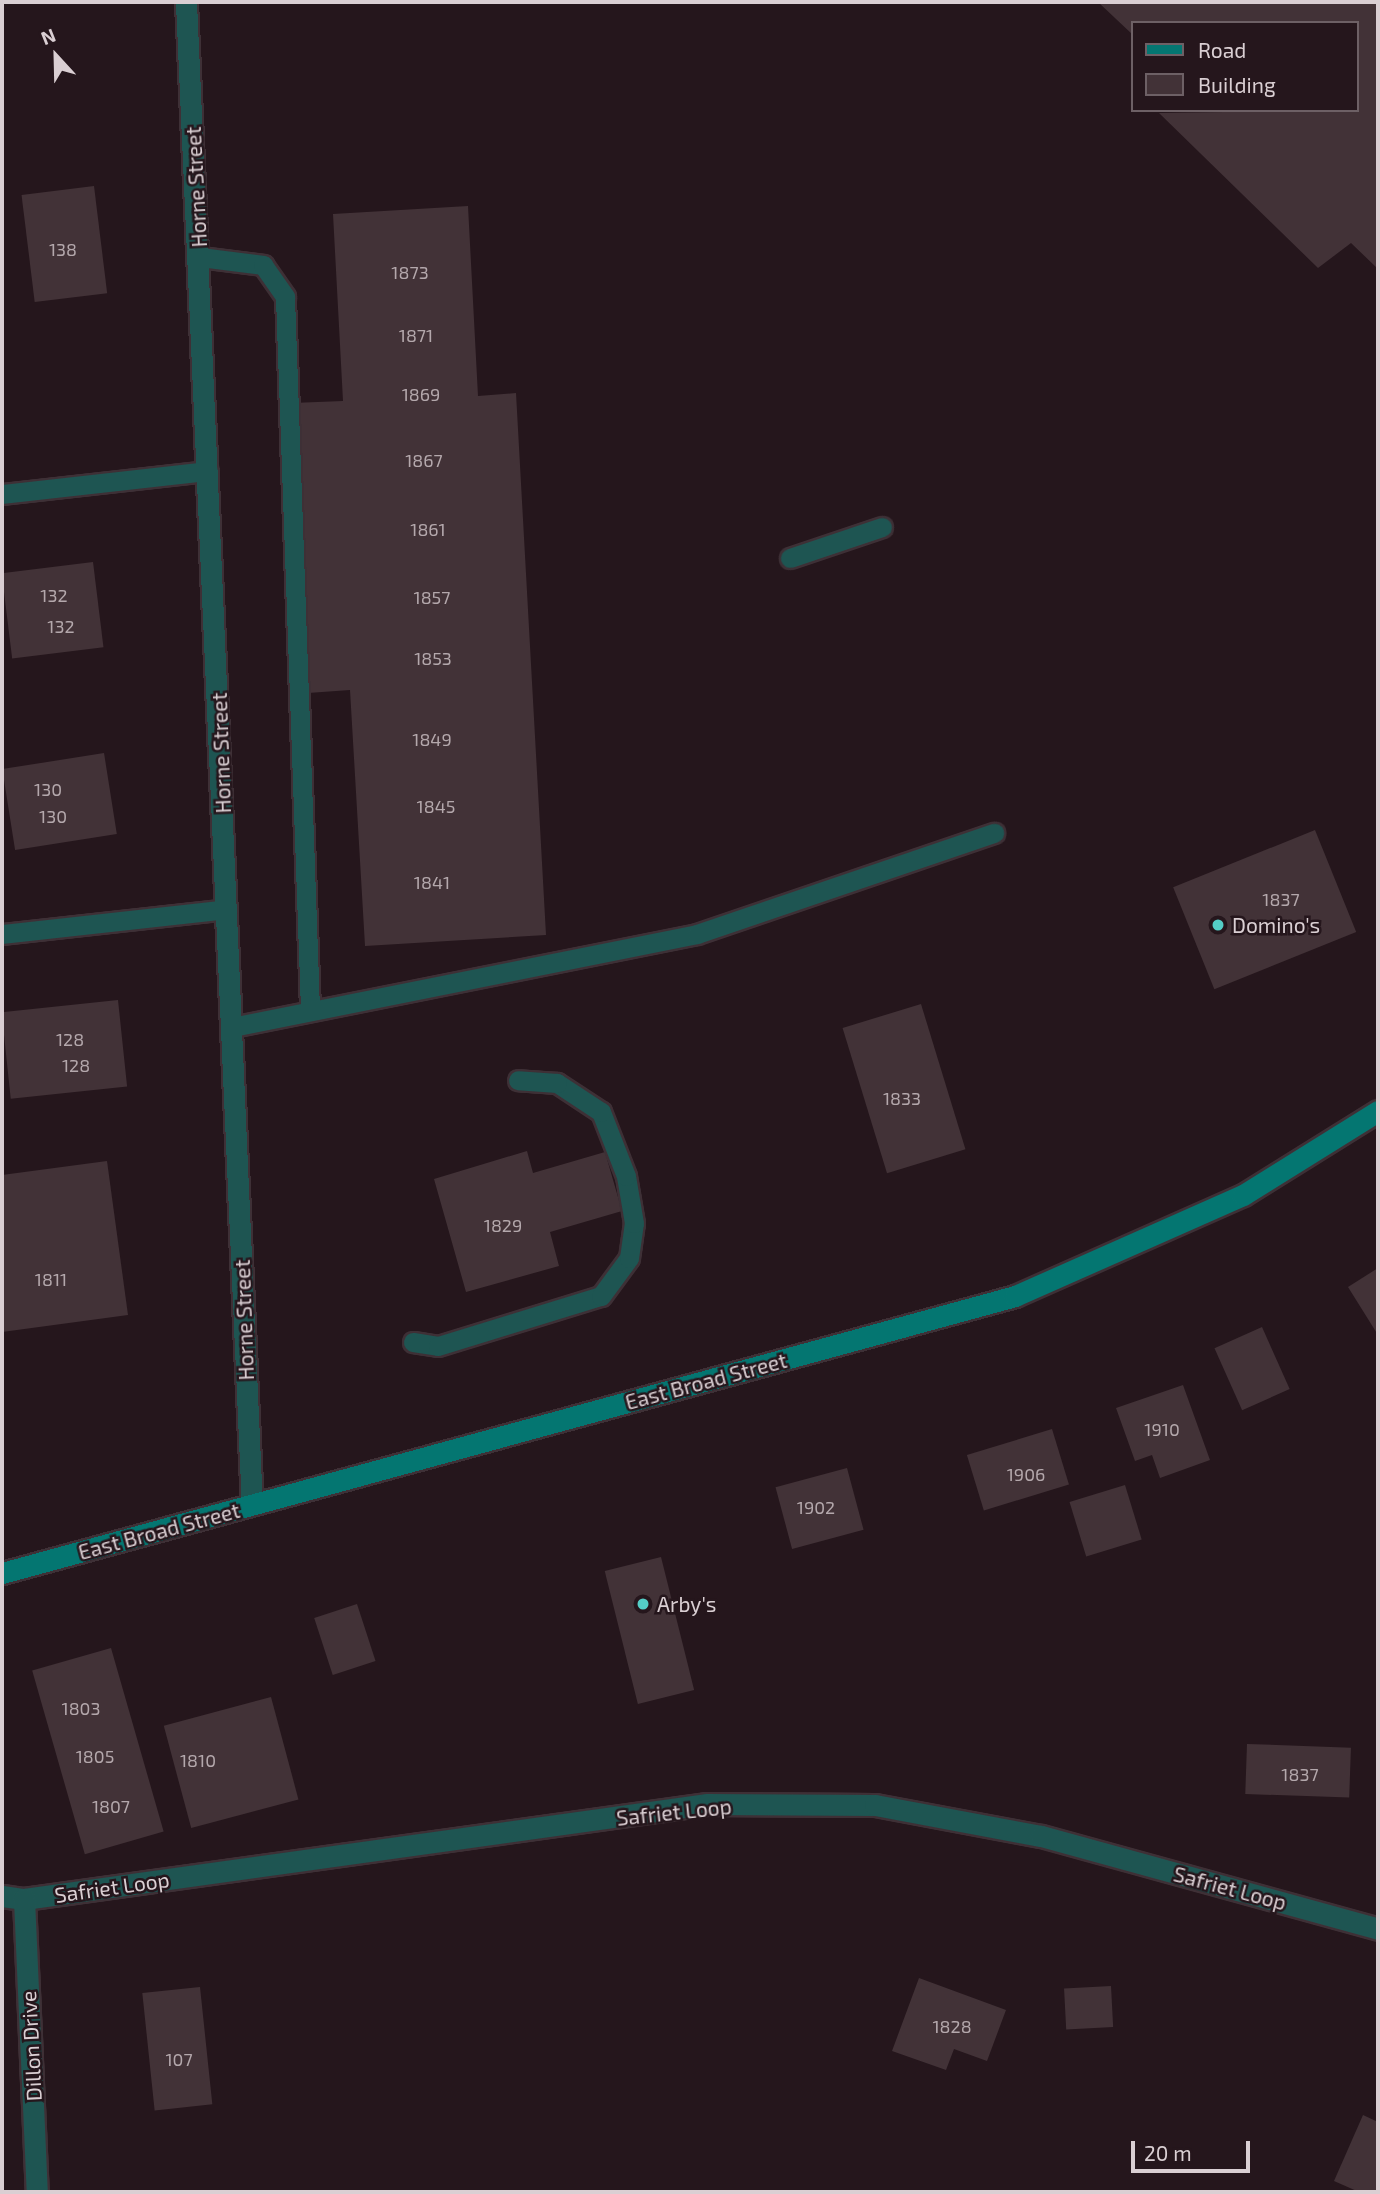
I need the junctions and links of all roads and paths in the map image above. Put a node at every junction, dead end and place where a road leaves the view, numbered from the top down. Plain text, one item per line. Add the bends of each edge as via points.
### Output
1 (186, 2) edge
2 (200, 257) junction
3 (208, 471) junction
4 (3, 492) edge
5 (882, 527) dead end
6 (790, 558) dead end
7 (995, 833) dead end
8 (227, 909) junction
9 (2, 934) edge
10 (310, 1011) junction
11 (232, 1027) junction
12 (517, 1080) dead end
13 (1378, 1111) edge
14 (413, 1342) dead end
15 (252, 1505) junction
16 (2, 1573) edge
17 (2, 1896) edge
18 (24, 1899) junction
19 (1378, 1929) edge
20 (37, 2192) edge

1 - 2 street, Horne Street
2 - 3 street, Horne Street
2 - 10 lane via 263,265 285,297
3 - 4 lane
3 - 8 street, Horne Street
5 - 6 lane
7 - 10 lane via 697,934
8 - 9 lane
8 - 11 street, Horne Street
10 - 11 lane
11 - 15 street, Horne Street
12 - 14 lane via 557,1083 601,1112 626,1176 634,1223 629,1258 601,1296 438,1346
13 - 15 main road, East Broad Street via 1243,1195 1015,1297
15 - 16 main road, East Broad Street
17 - 18 street, Safriet Loop
18 - 19 street, Safriet Loop via 707,1804 876,1805 1041,1836
18 - 20 street, Dillon Drive

